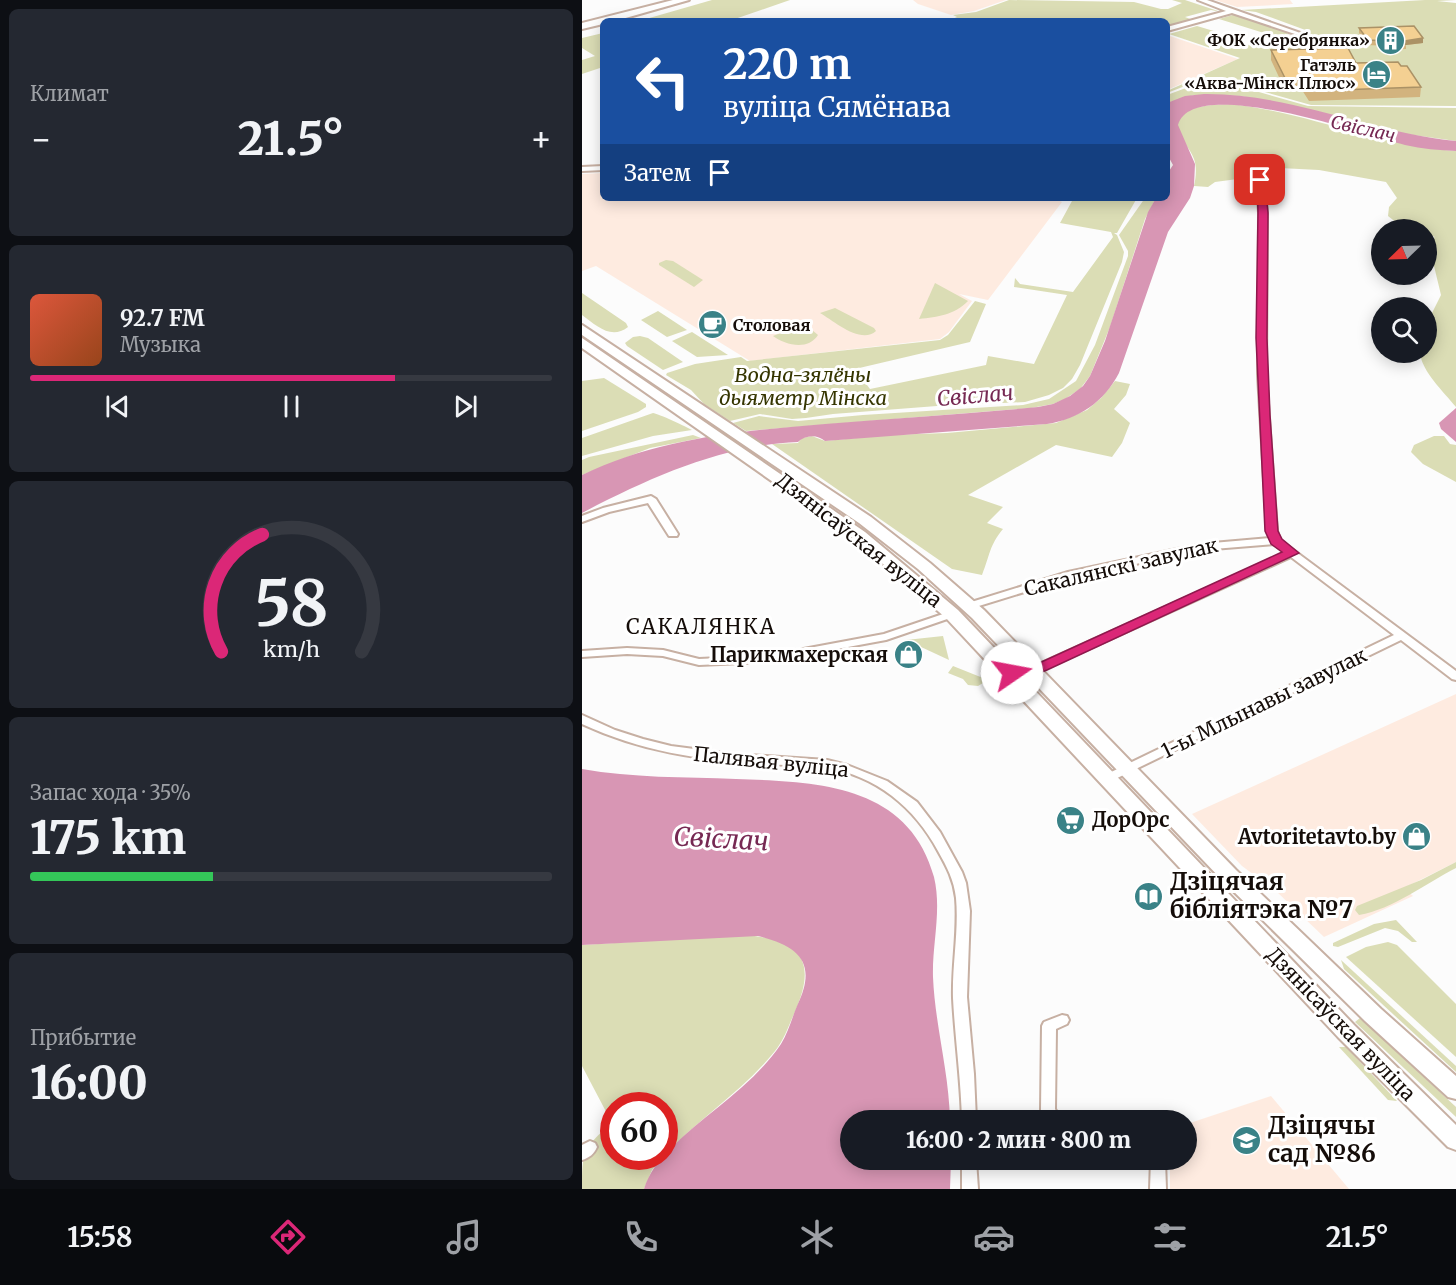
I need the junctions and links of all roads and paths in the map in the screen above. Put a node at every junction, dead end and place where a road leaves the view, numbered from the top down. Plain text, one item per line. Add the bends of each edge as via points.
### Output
1 (684, 0) edge
2 (698, 0) edge
3 (1202, 0) edge
4 (1231, 11) junction
5 (615, 18) edge
6 (634, 18) edge
7 (600, 22) edge
8 (600, 26) edge
9 (582, 28) edge
10 (1170, 28) edge
11 (1303, 35) dead end
12 (600, 168) edge
13 (582, 170) edge
14 (1260, 180) dead end
15 (582, 329) edge
16 (590, 344) edge
17 (765, 460) junction
18 (582, 519) edge
19 (673, 534) dead end
20 (1276, 541) junction
21 (1293, 553) junction
22 (969, 606) junction
23 (952, 614) junction
24 (1402, 635) junction
25 (582, 654) edge
26 (1008, 675) junction
27 (1035, 675) junction
28 (1456, 676) edge
29 (582, 719) edge
30 (1127, 770) junction
31 (1107, 779) junction
32 (1062, 1020) dead end
33 (1456, 1090) edge
34 (969, 1110) edge
35 (1048, 1110) edge
36 (1456, 1140) edge
37 (969, 1170) edge
38 (1158, 1170) edge
39 (970, 1189) edge
40 (1158, 1189) edge

1 - 5 main road
2 - 6 main road
3 - 4 street
4 - 10 street
4 - 11 street
7 - 9 main road
8 - 9 main road
12 - 13 street
14 - 20 street via 1264,435
15 - 16 main road, Дзянісаўская вуліца
16 - 17 main road, Дзянісаўская вуліца
17 - 22 main road, Дзянісаўская вуліца via 865,520
17 - 23 main road, Дзянісаўская вуліца
18 - 19 street via 651,499
20 - 21 street
20 - 22 street, Сакалянскі завулак via 1201,547 1068,576
21 - 24 street
21 - 27 street
22 - 27 main road, Дзянісаўская вуліца
23 - 25 street via 886,637 766,659 699,662 663,653
23 - 26 main road, Дзянісаўская вуліца
24 - 28 street
24 - 30 street, 1-ы Млынавы завулак
26 - 27 main road
26 - 31 main road, Дзянісаўская вуліца
27 - 30 main road, Дзянісаўская вуліца
29 - 34 street, Палявая вуліца via 598,728 689,754 827,764 848,769 902,794 923,815 960,881 960,995
30 - 31 street, 1-ы Млынавы завулак
30 - 33 main road, Дзянісаўская вуліца via 1300,945
31 - 36 main road, Дзянісаўская вуліца via 1346,1031
32 - 35 street via 1049,1026
37 - 39 street
38 - 40 street

